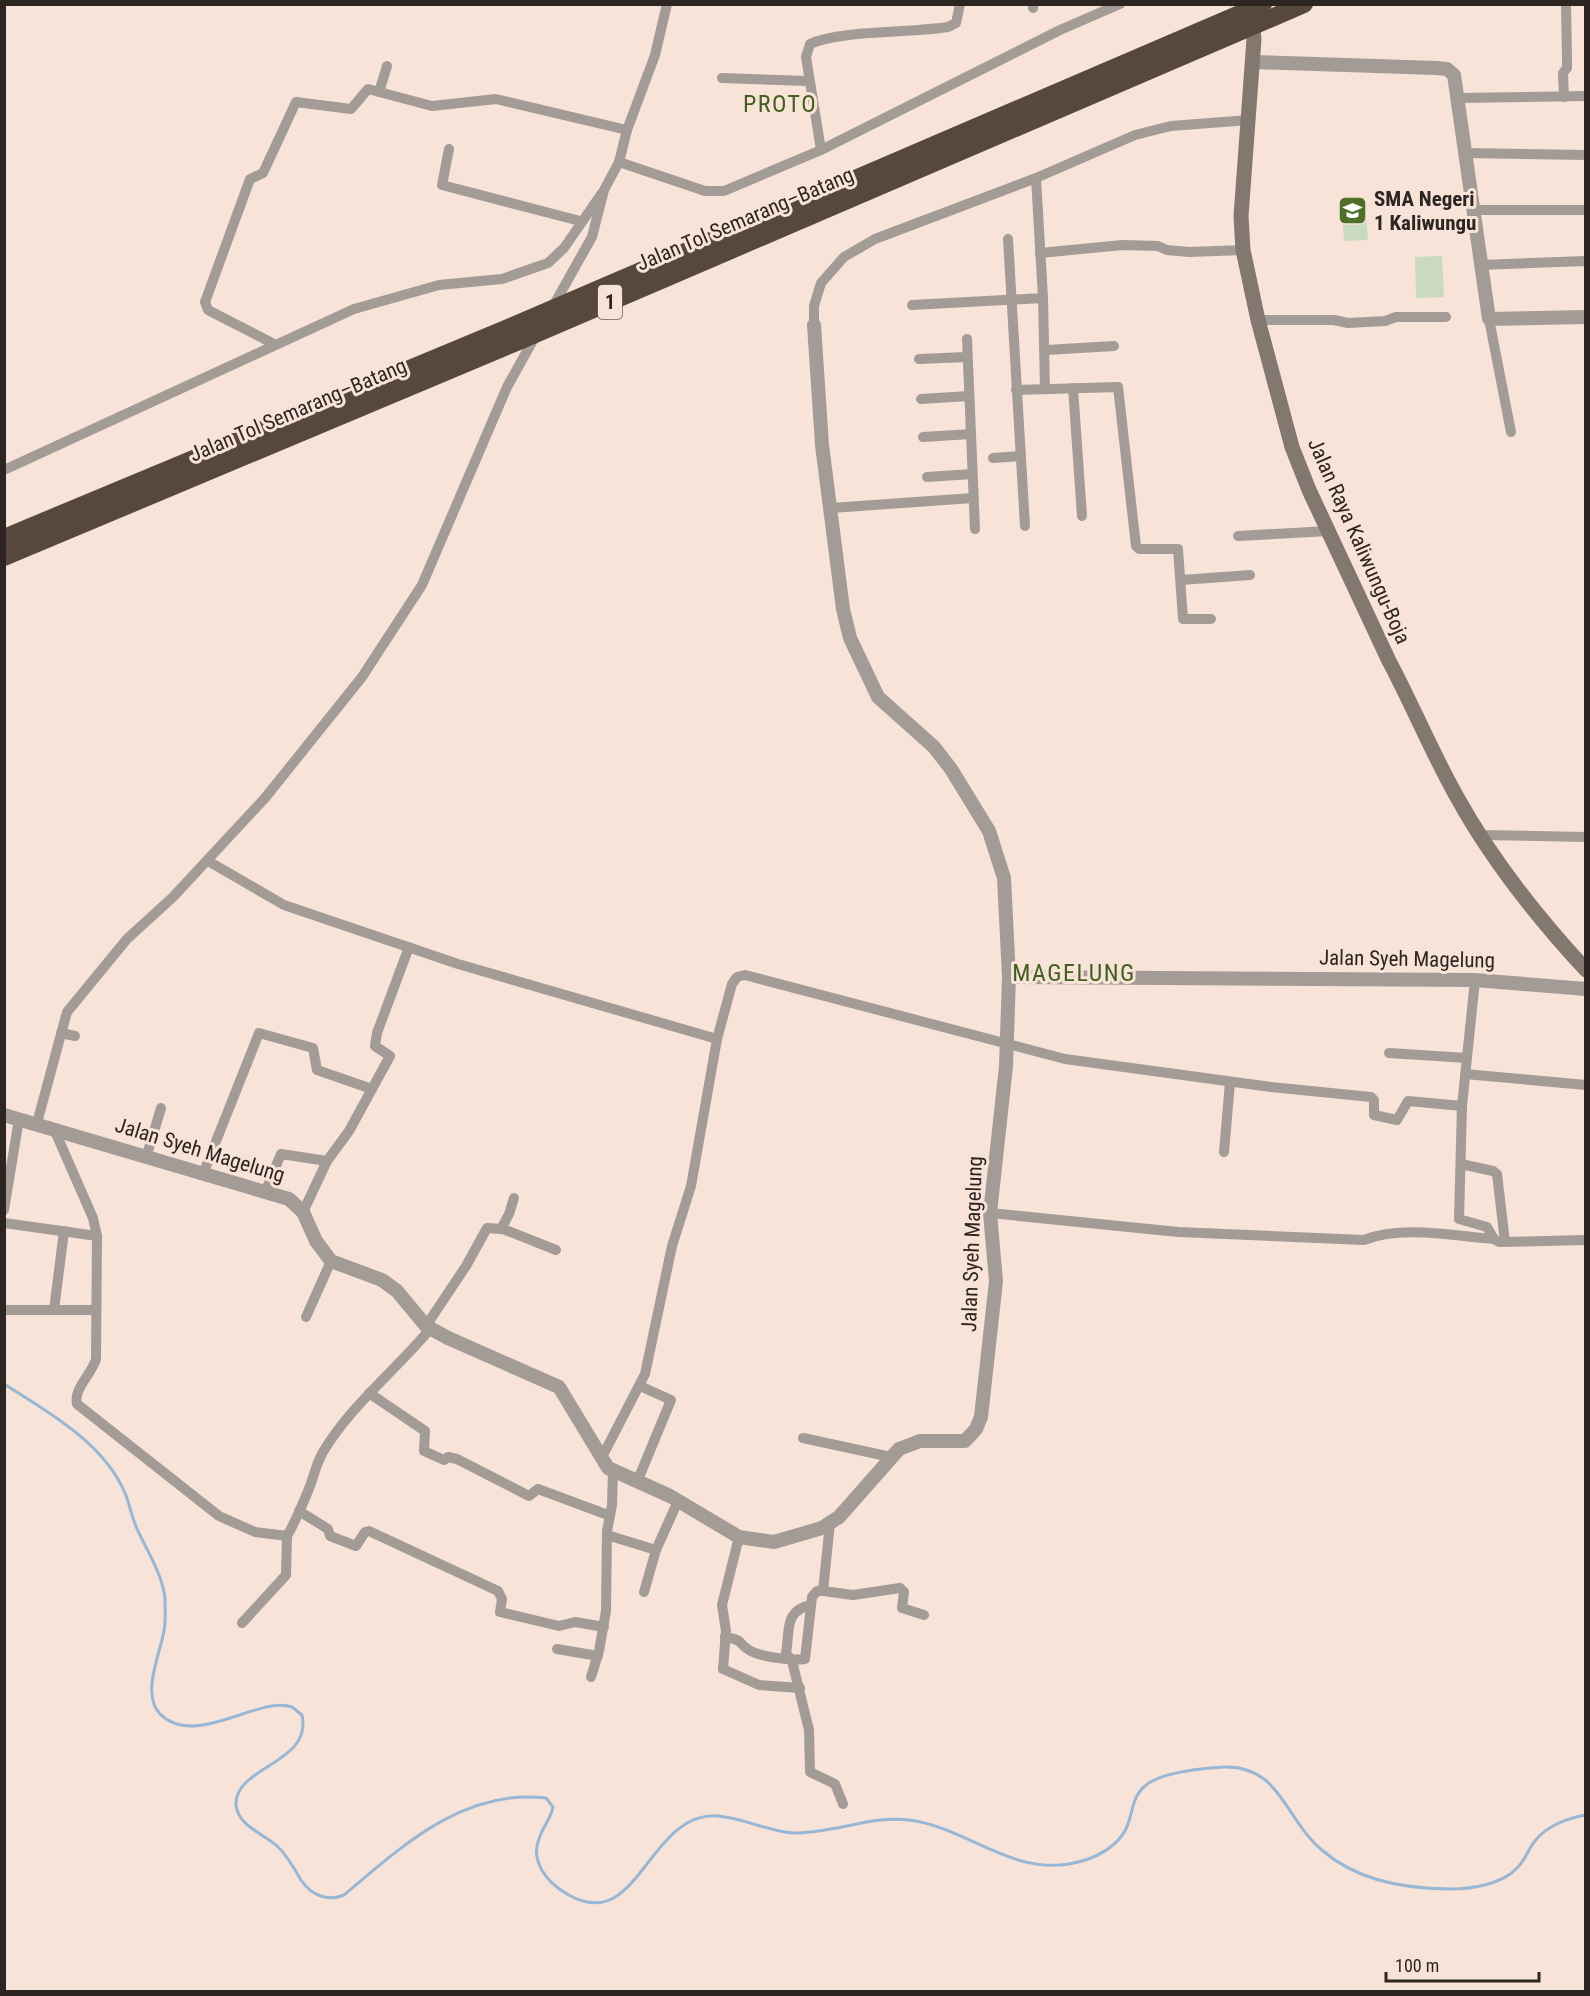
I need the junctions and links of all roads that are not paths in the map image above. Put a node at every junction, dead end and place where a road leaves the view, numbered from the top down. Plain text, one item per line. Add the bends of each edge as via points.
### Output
1 (667, 4) edge
2 (960, 4) edge
3 (1120, 4) edge
4 (1249, 4) edge
5 (1263, 4) edge
6 (1566, 4) edge
7 (1298, 7) edge
8 (1096, 9) edge
9 (1210, 36) junction
10 (1253, 62) junction
11 (387, 66) dead end
12 (722, 78) dead end
13 (808, 81) junction
14 (379, 92) junction
15 (1586, 96) edge
16 (1564, 97) junction
17 (1458, 98) junction
18 (1249, 120) junction
19 (627, 130) junction
20 (449, 148) dead end
21 (821, 150) junction
22 (1464, 153) junction
23 (1586, 155) edge
24 (619, 162) junction
25 (1036, 178) junction
26 (604, 190) junction
27 (1472, 210) junction
28 (1586, 210) edge
29 (580, 220) junction
30 (1008, 239) dead end
31 (1243, 250) junction
32 (1040, 253) junction
33 (1586, 261) edge
34 (1480, 265) junction
35 (1043, 298) junction
36 (1011, 300) junction
37 (912, 305) dead end
38 (1446, 317) dead end
39 (1586, 317) edge
40 (1489, 319) junction
41 (1258, 320) junction
42 (814, 325) joint
43 (967, 339) dead end
44 (274, 344) junction
45 (1114, 346) dead end
46 (1046, 350) junction
47 (967, 357) junction
48 (919, 359) dead end
49 (1073, 388) junction
50 (1045, 389) junction
51 (1016, 390) junction
52 (969, 396) junction
53 (921, 399) dead end
54 (1511, 432) dead end
55 (971, 434) junction
56 (923, 437) dead end
57 (1021, 456) junction
58 (993, 458) dead end
59 (4, 470) edge
60 (972, 474) junction
61 (927, 477) dead end
62 (973, 498) junction
63 (831, 508) junction
64 (1082, 516) dead end
65 (1025, 526) dead end
66 (975, 529) dead end
67 (1329, 531) junction
68 (1238, 536) dead end
69 (4, 538) edge
70 (4, 557) edge
71 (1250, 575) dead end
72 (1181, 580) junction
73 (1211, 620) dead end
74 (1480, 835) junction
75 (1586, 837) edge
76 (208, 861) junction
77 (409, 947) junction
78 (1586, 970) edge
79 (1009, 977) junction
80 (1475, 980) junction
81 (1586, 989) edge
82 (61, 1032) junction
83 (75, 1036) dead end
84 (717, 1039) junction
85 (1007, 1043) junction
86 (1389, 1053) dead end
87 (1467, 1058) junction
88 (1465, 1074) junction
89 (1230, 1082) junction
90 (1586, 1085) edge
91 (372, 1089) junction
92 (1462, 1106) junction
93 (160, 1108) dead end
94 (4, 1115) edge
95 (19, 1119) junction
96 (37, 1123) junction
97 (54, 1129) junction
98 (1224, 1152) dead end
99 (146, 1158) junction
100 (327, 1161) junction
101 (1461, 1164) junction
102 (203, 1174) junction
103 (266, 1190) junction
104 (514, 1197) dead end
105 (4, 1210) edge
106 (303, 1212) junction
107 (990, 1213) junction
108 (4, 1223) edge
109 (501, 1229) junction
110 (64, 1231) junction
111 (97, 1236) junction
112 (1499, 1240) junction
113 (1586, 1240) edge
114 (556, 1250) dead end
115 (331, 1261) junction
116 (4, 1310) edge
117 (54, 1310) junction
118 (96, 1310) junction
119 (306, 1317) dead end
120 (429, 1327) junction
121 (640, 1386) junction
122 (369, 1393) junction
123 (803, 1438) dead end
124 (891, 1457) junction
125 (601, 1460) junction
126 (614, 1472) junction
127 (637, 1482) junction
128 (678, 1501) junction
129 (299, 1511) junction
130 (608, 1515) junction
131 (830, 1523) junction
132 (606, 1535) junction
133 (287, 1536) junction
134 (739, 1537) junction
135 (656, 1550) junction
136 (823, 1591) junction
137 (644, 1592) dead end
138 (811, 1605) junction
139 (924, 1615) dead end
140 (242, 1623) dead end
141 (604, 1627) junction
142 (725, 1637) junction
143 (557, 1649) dead end
144 (598, 1656) junction
145 (792, 1661) junction
146 (591, 1677) dead end
147 (800, 1688) junction
148 (843, 1804) dead end

1 - 19 street via 655,55
2 - 13 street via 956,23 948,27 810,44 806,57
3 - 8 street
4 - 10 main road, Jalan Raya Kaliwungu-Boja via 1254,32
5 - 9 highway, Jalan Tol Semarang–Batang / 1
6 - 16 street
7 - 9 highway, Jalan Tol Semarang–Batang / 1
8 - 21 street
9 - 69 highway, Jalan Tol Semarang–Batang / 1
9 - 70 highway, Jalan Tol Semarang–Batang / 1 via 519,341
10 - 17 street via 1443,68 1454,75
10 - 18 main road, Jalan Raya Kaliwungu-Boja
11 - 14 street
12 - 13 street
13 - 21 street
14 - 19 street via 437,106 496,99
14 - 44 street via 367,90 350,109 296,102 262,173 250,179 205,306
15 - 16 street
16 - 17 street
17 - 22 street
18 - 25 street via 1144,132
18 - 31 main road, Jalan Raya Kaliwungu-Boja via 1242,187
19 - 24 street
20 - 29 street via 442,185
21 - 24 street via 715,192
22 - 23 street
22 - 27 street
24 - 26 street
25 - 32 street
25 - 42 street via 875,239 844,257 821,283 814,306
26 - 29 street
26 - 76 street via 592,237 511,379 422,585 345,701
27 - 28 street
27 - 34 street
29 - 44 street via 564,248 548,263 502,279 439,285 362,306
30 - 36 street
31 - 32 street via 1189,252 1123,245
31 - 41 main road, Jalan Raya Kaliwungu-Boja
32 - 35 street
33 - 34 street
34 - 40 street
35 - 36 street
35 - 46 street
36 - 37 street
36 - 51 street
38 - 41 street via 1396,317 1348,323
39 - 40 street
40 - 54 street
41 - 67 main road, Jalan Raya Kaliwungu-Boja via 1292,447
42 - 63 street via 822,445
43 - 47 street
44 - 59 street
45 - 46 street
46 - 50 street
47 - 48 street
47 - 52 street
49 - 50 street
49 - 64 street
49 - 72 street via 1118,387 1136,546 1178,549
50 - 51 street
51 - 57 street
52 - 53 street
52 - 55 street
55 - 56 street
55 - 60 street
57 - 58 street
57 - 65 street
60 - 61 street
60 - 62 street
62 - 63 street
62 - 66 street
63 - 79 street via 843,609 852,643 878,697 934,747 989,831 1004,878
67 - 68 street
67 - 74 main road, Jalan Raya Kaliwungu-Boja via 1363,609
71 - 72 street
72 - 73 street via 1183,619
74 - 75 street
74 - 78 main road, Jalan Raya Kaliwungu-Boja
76 - 77 street via 284,905
76 - 82 street via 108,960 69,1009
77 - 84 street
77 - 91 street via 377,1033 375,1046 390,1055
79 - 80 street, Jalan Syeh Magelung
79 - 85 street, Jalan Syeh Magelung
80 - 81 street, Jalan Syeh Magelung
80 - 87 street
82 - 83 street
82 - 96 street
84 - 85 street via 732,984 745,975
84 - 121 street via 691,1186 672,1246
85 - 89 street via 1065,1059
85 - 107 street, Jalan Syeh Magelung
86 - 87 street
87 - 88 street
88 - 90 street
88 - 92 street
89 - 92 street via 1371,1097 1374,1115 1397,1120 1408,1101
89 - 98 street
91 - 100 street
91 - 102 street via 317,1070 313,1048 259,1033
92 - 101 street
93 - 99 street
94 - 95 street, Jalan Syeh Magelung
95 - 96 street, Jalan Syeh Magelung
95 - 105 street
96 - 97 street, Jalan Syeh Magelung
97 - 99 street, Jalan Syeh Magelung
97 - 111 street via 93,1218
99 - 102 street, Jalan Syeh Magelung
100 - 103 street via 282,1154
100 - 106 street
101 - 112 street via 1459,1219 1488,1227
101 - 112 street via 1497,1174
102 - 103 street, Jalan Syeh Magelung
103 - 106 street, Jalan Syeh Magelung via 289,1199
104 - 109 street
106 - 115 street via 316,1241
107 - 112 street via 1190,1232 1364,1240 1380,1234 1409,1233
107 - 124 street, Jalan Syeh Magelung via 996,1281 980,1422 965,1441 913,1443
108 - 110 street
109 - 114 street
109 - 120 street via 485,1229
110 - 111 street
110 - 117 street
111 - 118 street
112 - 113 street
115 - 119 street
115 - 120 street, Jalan Syeh Magelung via 390,1285
116 - 117 street
117 - 118 street
118 - 133 street via 96,1359 76,1396 77,1404 219,1516 255,1532
120 - 122 street via 402,1362
120 - 125 street, Jalan Syeh Magelung via 559,1387
121 - 125 street
121 - 127 street via 671,1400
122 - 129 street via 321,1454
122 - 130 street via 425,1431 424,1451 433,1456 457,1459 530,1496 537,1490
123 - 124 street
124 - 131 street, Jalan Syeh Magelung
125 - 126 street, Jalan Syeh Magelung
126 - 127 street, Jalan Syeh Magelung
126 - 130 street
127 - 128 street, Jalan Syeh Magelung
128 - 134 street, Jalan Syeh Magelung
128 - 135 street
129 - 133 street
129 - 141 street via 328,1529 330,1536 350,1545 356,1546 369,1531 498,1591 502,1599 500,1612 559,1626 575,1622
130 - 132 street
131 - 134 street, Jalan Syeh Magelung via 807,1534 774,1542
131 - 136 street
132 - 135 street
132 - 141 street
133 - 140 street via 286,1575
134 - 142 street via 722,1605
135 - 137 street
136 - 138 street via 814,1593
136 - 139 street via 853,1595 900,1588 904,1592 902,1608
138 - 145 street via 806,1658
138 - 145 street via 798,1608 791,1618 786,1653
141 - 144 street
142 - 145 street via 740,1640 749,1651
142 - 147 street via 725,1671 759,1685
143 - 144 street
144 - 146 street
145 - 147 street
147 - 148 street via 808,1730 810,1773 835,1785

